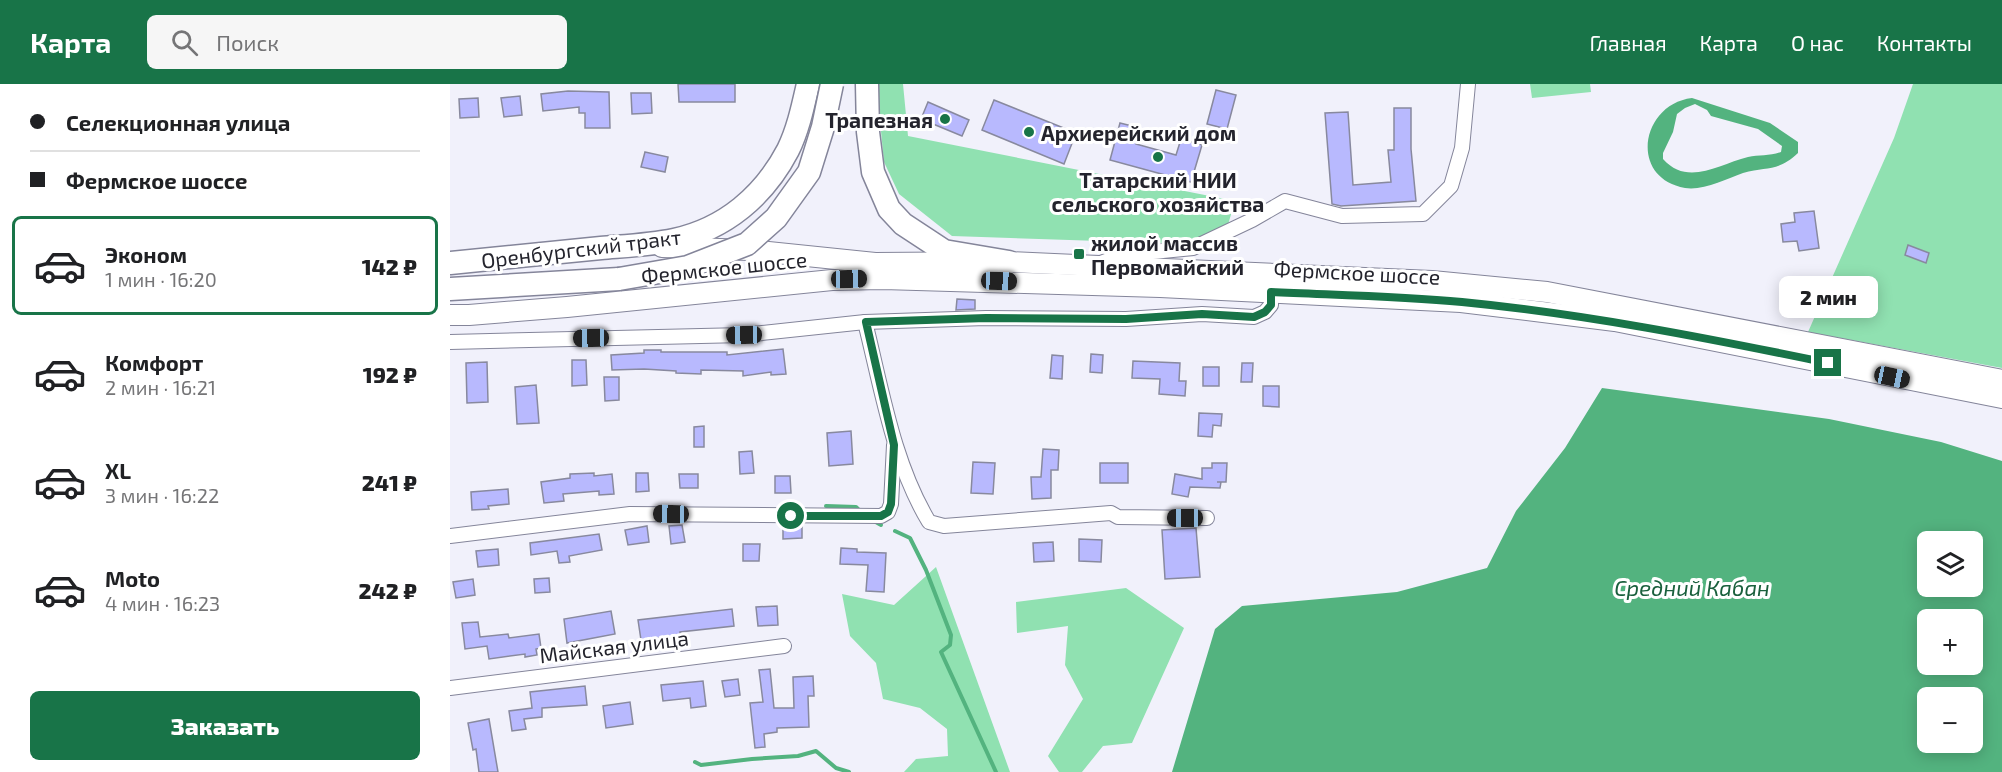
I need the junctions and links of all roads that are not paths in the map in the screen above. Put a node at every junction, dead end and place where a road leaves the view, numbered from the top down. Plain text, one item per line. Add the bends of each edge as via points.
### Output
1 (808, 84) edge
2 (832, 84) edge
3 (867, 84) edge
4 (1468, 84) edge
5 (628, 246) junction
6 (1009, 262) junction
7 (450, 263) edge
8 (1090, 267) junction
9 (450, 289) edge
10 (1271, 292) junction
11 (450, 315) edge
12 (866, 322) junction
13 (450, 342) edge
14 (2002, 380) edge
15 (2002, 398) edge
16 (894, 445) junction
17 (1207, 518) dead end
18 (450, 536) edge
19 (784, 646) dead end
20 (450, 688) edge

1 - 5 main road, Оренбургский тракт via 789,149 762,190 716,226 672,241
2 - 9 main road, Оренбургский тракт, bridge via 809,172 776,218 747,244 688,267 619,279
3 - 6 main road via 873,172 889,209 903,224 944,251
4 - 8 street via 1462,148 1451,186 1423,214 1342,216 1285,201 1193,248 1122,255
5 - 6 main road, Фермское шоссе via 749,250 875,263
5 - 7 main road, Оренбургский тракт
6 - 8 main road, Фермское шоссе
8 - 14 main road, Фермское шоссе via 1432,281 1547,292
10 - 11 main road, Фермское шоссе via 973,280 832,280
10 - 12 street via 1271,305 1254,317 1202,314 1126,319
10 - 15 main road, Фермское шоссе via 1461,302 1615,321
12 - 13 street via 744,335
12 - 16 street
16 - 17 street via 929,522 944,526 1111,513 1118,517
16 - 18 street via 891,504 881,516 630,514
19 - 20 street, Майская улица

